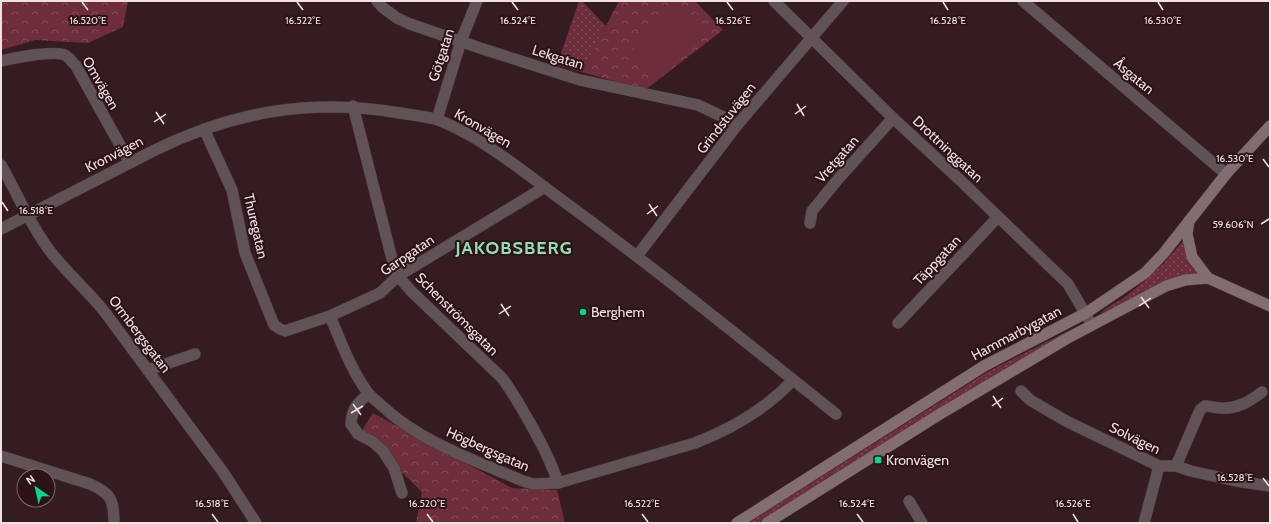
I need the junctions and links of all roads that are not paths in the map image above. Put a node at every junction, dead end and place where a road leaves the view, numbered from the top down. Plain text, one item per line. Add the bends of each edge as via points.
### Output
1 (377, 1) edge
2 (477, 1) edge
3 (774, 1) edge
4 (844, 1) edge
5 (1023, 1) edge
6 (813, 38) junction
7 (461, 41) junction
8 (1, 61) edge
9 (353, 106) junction
10 (892, 118) junction
11 (437, 119) junction
12 (738, 124) junction
13 (1270, 126) edge
14 (204, 129) junction
15 (130, 163) junction
16 (1, 165) edge
17 (1226, 174) junction
18 (545, 187) junction
19 (28, 215) junction
20 (998, 217) junction
21 (1189, 221) junction
22 (810, 222) dead end
23 (1, 229) edge
24 (637, 256) junction
25 (398, 276) junction
26 (1208, 278) junction
27 (1270, 306) edge
28 (1086, 313) junction
29 (330, 316) junction
30 (898, 323) dead end
31 (1092, 325) junction
32 (280, 329) joint
33 (195, 354) dead end
34 (148, 370) junction
35 (793, 380) junction
36 (1021, 391) dead end
37 (1262, 392) dead end
38 (368, 394) junction
39 (836, 414) dead end
40 (1, 456) edge
41 (1159, 466) junction
42 (1176, 466) junction
43 (558, 484) junction
44 (1270, 486) edge
45 (402, 493) dead end
46 (909, 501) dead end
47 (114, 523) edge
48 (256, 523) edge
49 (737, 523) edge
50 (767, 523) edge
51 (922, 523) edge
52 (1144, 523) edge

1 - 7 street, Lekgatan via 397,18
2 - 7 street, Götgatan
3 - 6 street, Drottninggatan
4 - 6 street, Grindstuvägen
5 - 17 street, Åsgatan
6 - 10 street, Drottninggatan
6 - 12 street, Grindstuvägen
7 - 11 street, Götgatan
7 - 12 street, Lekgatan via 580,80 698,106
8 - 15 street, Omvägen via 53,53 66,56 76,66
9 - 11 street, Kronvägen
9 - 14 street, Kronvägen via 291,108
9 - 25 street, Schenströmsgatan
10 - 20 street, Drottninggatan
10 - 22 street, Vretgatan via 812,211
11 - 18 street, Kronvägen via 490,147
12 - 24 street, Grindstuvägen
13 - 17 main road, Hammarbygatan
14 - 15 street, Kronvägen via 179,138
14 - 32 street, Thuregatan via 232,190 249,264 274,324
15 - 19 street, Kronvägen
16 - 19 street, Ormbergsgatan
17 - 21 main road, Hammarbygatan
18 - 24 street, Kronvägen
18 - 25 street, Garpgatan
19 - 23 street, Kronvägen
19 - 34 street, Ormbergsgatan via 50,250 94,298
20 - 28 street, Drottninggatan via 1068,284
20 - 30 street, Täppgatan
21 - 26 main road via 1187,234 1192,257
21 - 28 main road, Hammarbygatan via 1145,273
24 - 35 street, Kronvägen
25 - 29 street, Garpgatan via 380,293
25 - 43 street, Schenströmsgatan via 502,378 546,452
26 - 27 main road
26 - 31 main road, Hammarbygatan via 1185,280 1166,286
28 - 31 street, Drottninggatan
28 - 49 main road, Hammarbygatan via 984,366
29 - 32 street, Garpgatan via 285,331
29 - 38 street, Högbergsgatan
31 - 50 main road, Hammarbygatan via 940,414
33 - 34 street
34 - 48 street, Ormbergsgatan via 223,472
35 - 39 street, Kronvägen
35 - 43 street, Högbergsgatan via 758,410 717,434
36 - 41 street, Solvägen via 1030,400 1066,422
37 - 42 street via 1247,403 1236,407 1205,406 1197,415
38 - 43 street, Högbergsgatan via 411,429 445,447 523,481 533,484
38 - 45 street via 351,414 351,424 358,434 383,451 394,468
40 - 47 street via 101,489 111,499
41 - 42 street, Solvägen
41 - 52 street
42 - 44 street, Solvägen via 1236,482
46 - 51 street

